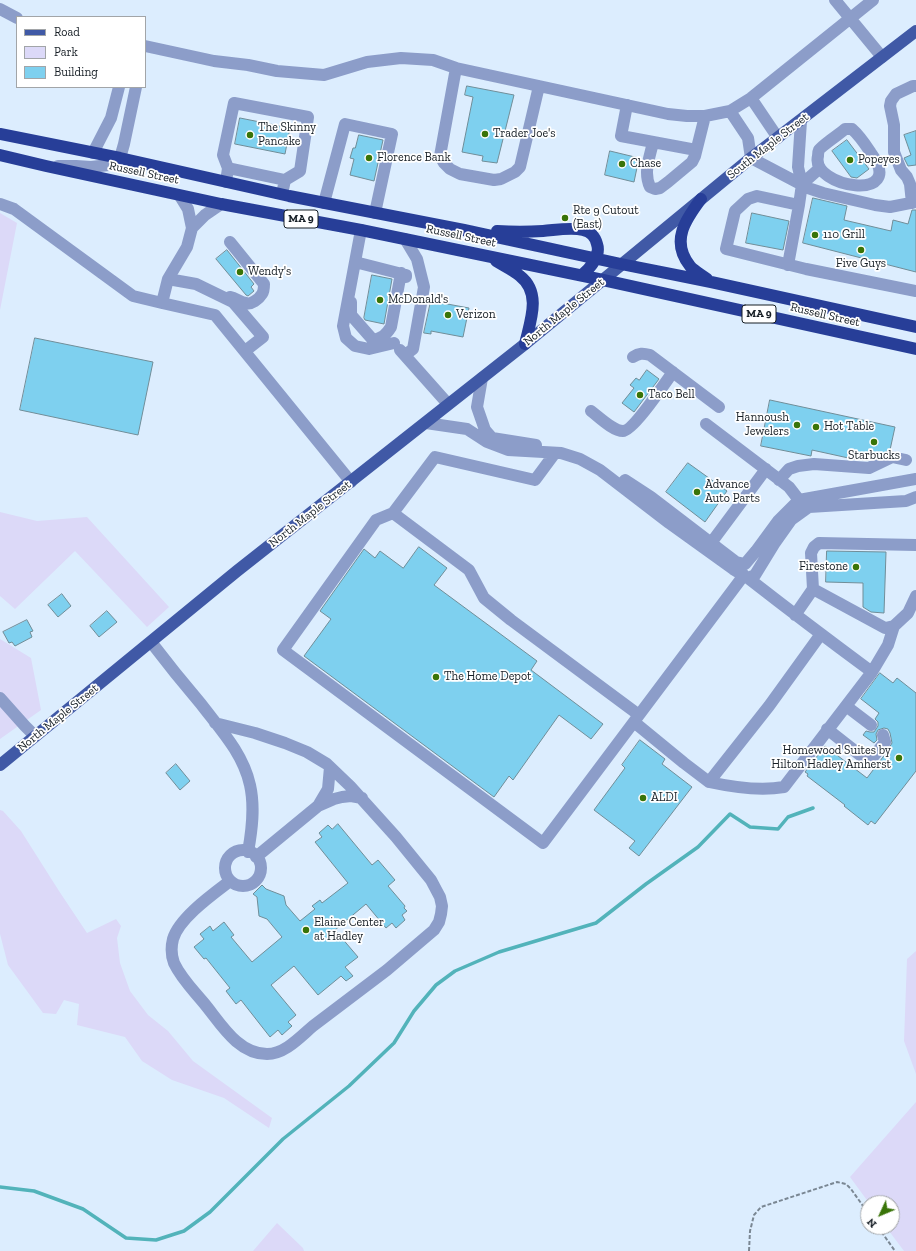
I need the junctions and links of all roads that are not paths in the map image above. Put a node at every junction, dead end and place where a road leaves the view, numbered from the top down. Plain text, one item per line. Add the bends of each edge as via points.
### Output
1 (835, 0) edge
2 (873, 0) edge
3 (0, 9) edge
4 (16, 17) edge
5 (850, 18) junction
6 (916, 31) edge
7 (146, 46) edge
8 (882, 58) junction
9 (456, 68) junction
10 (539, 86) junction
11 (916, 86) edge
12 (119, 88) edge
13 (136, 88) edge
14 (751, 98) junction
15 (628, 105) junction
16 (730, 112) junction
17 (705, 116) junction
18 (801, 121) junction
19 (0, 134) edge
20 (778, 138) junction
21 (653, 142) junction
22 (696, 150) junction
23 (93, 153) junction
24 (0, 155) edge
25 (120, 158) junction
26 (751, 158) junction
27 (46, 166) junction
28 (228, 168) junction
29 (820, 168) junction
30 (285, 180) junction
31 (226, 182) junction
32 (802, 184) junction
33 (282, 194) junction
34 (180, 196) junction
35 (701, 199) junction
36 (324, 203) junction
37 (914, 203) edge
38 (0, 204) edge
39 (220, 204) junction
40 (798, 205) junction
41 (375, 213) junction
42 (192, 228) junction
43 (361, 230) junction
44 (464, 230) junction
45 (405, 239) junction
46 (230, 242) dead end
47 (486, 256) junction
48 (596, 258) junction
49 (355, 262) junction
50 (621, 264) junction
51 (788, 265) junction
52 (401, 274) junction
53 (582, 275) junction
54 (168, 279) junction
55 (603, 280) junction
56 (711, 282) junction
57 (350, 287) junction
58 (916, 291) edge
59 (221, 296) junction
60 (162, 303) junction
61 (916, 326) edge
62 (394, 343) junction
63 (525, 344) junction
64 (916, 349) edge
65 (245, 351) junction
66 (405, 355) junction
67 (633, 357) dead end
68 (673, 372) junction
69 (482, 378) junction
70 (448, 404) junction
71 (719, 407) dead end
72 (592, 411) dead end
73 (426, 423) junction
74 (706, 424) dead end
75 (555, 453) junction
76 (906, 460) dead end
77 (766, 469) junction
78 (913, 479) edge
79 (779, 480) junction
80 (351, 482) junction
81 (916, 497) edge
82 (799, 500) junction
83 (393, 512) junction
84 (711, 543) junction
85 (916, 545) edge
86 (746, 577) junction
87 (813, 589) junction
88 (916, 596) edge
89 (795, 615) junction
90 (894, 626) junction
91 (821, 634) junction
92 (151, 642) junction
93 (872, 672) junction
94 (0, 698) edge
95 (846, 706) junction
96 (636, 718) junction
97 (215, 723) junction
98 (871, 725) dead end
99 (827, 729) junction
100 (883, 734) dead end
101 (35, 736) junction
102 (0, 765) edge
103 (330, 767) junction
104 (709, 782) junction
105 (362, 798) junction
106 (318, 806) junction
107 (252, 855) junction
108 (230, 881) junction

1 - 5 lane
2 - 5 lane
3 - 4 lane
5 - 8 lane
5 - 14 lane
6 - 8 main road, South Maple Street
7 - 9 lane via 214,61 324,75 367,62 401,58 433,60
8 - 18 main road, South Maple Street
9 - 10 lane
9 - 10 lane via 440,156 447,166 460,174 494,180 509,176 520,167
10 - 15 lane
11 - 37 lane via 896,94 890,106 894,125 894,152 910,184
12 - 23 lane via 111,118
13 - 25 lane
14 - 16 lane
14 - 20 lane
15 - 17 lane via 668,114
15 - 21 lane via 621,136
16 - 17 lane
16 - 26 lane via 748,138
17 - 22 lane
18 - 20 main road, South Maple Street
18 - 32 lane via 798,167
19 - 23 highway, Russell Street / MA 9
20 - 26 main road, South Maple Street
21 - 22 lane
21 - 22 lane via 646,171 650,187 656,189 692,162
23 - 25 highway, Russell Street / MA 9
24 - 27 highway, Russell Street / MA 9
25 - 27 lane via 114,164 91,168
25 - 31 highway, Russell Street / MA 9
26 - 32 lane
26 - 35 main road, South Maple Street
27 - 34 highway, Russell Street / MA 9
28 - 30 lane
28 - 30 lane via 223,155 234,103 308,117 300,171
28 - 31 lane
29 - 29 lane via 831,178 856,186 873,183 880,174 876,159 852,129 845,129 819,150 816,161
29 - 32 lane
30 - 33 lane
31 - 33 highway, Russell Street / MA 9
32 - 37 lane via 824,193 876,205 890,207
32 - 40 lane
33 - 36 highway, Russell Street / MA 9
34 - 39 highway, Russell Street / MA 9
34 - 42 lane via 188,209
35 - 50 main road, South Maple Street
35 - 56 highway via 687,219 681,246 690,267
36 - 41 highway, Russell Street / MA 9
36 - 41 lane via 345,124 392,134
38 - 60 lane via 14,209 133,296
39 - 42 lane
39 - 43 highway, Russell Street / MA 9
40 - 51 lane
40 - 51 lane via 757,196 748,198 735,211 726,249
41 - 44 highway, Russell Street / MA 9
42 - 54 lane via 187,247
43 - 45 highway, Russell Street / MA 9
43 - 49 lane
44 - 48 highway, Russell Street / MA 9
44 - 48 highway via 582,230 596,237
45 - 47 highway, Russell Street / MA 9
45 - 66 lane via 417,259 424,288 413,349
46 - 59 lane via 264,284 262,294 251,304
47 - 53 highway, Russell Street / MA 9
47 - 63 highway via 519,275 529,285 533,304
48 - 50 highway, Russell Street / MA 9
48 - 53 highway
49 - 52 lane
49 - 57 lane
50 - 55 main road, North Maple Street
50 - 56 highway, Russell Street / MA 9
51 - 58 lane
52 - 57 lane via 391,327 381,338 373,340 351,315
52 - 62 lane via 406,275
53 - 55 highway, Russell Street / MA 9
54 - 59 lane via 196,284
54 - 60 lane
55 - 63 main road, North Maple Street
55 - 64 highway, Russell Street / MA 9
56 - 61 highway, Russell Street / MA 9
57 - 62 lane via 343,326 346,338 355,346 369,349
59 - 65 lane via 233,302 263,337
60 - 65 lane via 215,315
62 - 66 lane
63 - 69 main road, North Maple Street
65 - 80 lane
66 - 70 lane
67 - 68 lane via 644,353 650,355
68 - 71 lane
68 - 72 lane via 628,430 616,429
69 - 70 main road, North Maple Street
69 - 84 lane via 477,407 485,430 492,438 578,450 651,497
70 - 73 main road, North Maple Street
73 - 75 lane via 467,429 487,442 508,450
73 - 80 main road, North Maple Street
74 - 77 lane
75 - 83 lane via 535,480 435,457
75 - 86 lane via 580,459 600,470
76 - 79 lane via 892,457 869,468 814,464 798,466 789,469
77 - 79 lane
77 - 84 lane
78 - 81 lane
78 - 82 lane
79 - 82 lane via 789,487
80 - 92 main road, North Maple Street
81 - 86 lane via 906,501 809,507 791,520 755,575
82 - 84 lane via 778,521 744,564 736,562
83 - 96 lane via 469,570 484,598
83 - 96 lane via 376,520 283,650 543,843
85 - 87 lane via 819,543 814,546 811,553
86 - 89 lane
86 - 96 lane
87 - 89 lane
87 - 90 lane via 885,628
88 - 90 lane via 908,613
89 - 91 lane
90 - 93 lane via 888,646
91 - 93 lane
91 - 104 lane
92 - 97 lane
92 - 101 main road, North Maple Street
93 - 95 lane
94 - 101 lane
95 - 98 lane
95 - 99 lane
96 - 104 lane via 684,763
97 - 103 lane via 255,733 296,748
97 - 107 lane via 237,753 250,785 253,811
99 - 100 lane via 870,762 885,742
99 - 104 lane via 784,787 774,789 727,786
101 - 102 main road, North Maple Street
103 - 105 lane
103 - 106 lane via 328,789
105 - 106 lane via 342,796
105 - 108 lane via 434,884 441,901 439,922 434,930 387,970 292,1044 274,1054 254,1052 241,1045 227,1032 179,973 172,957 173,939 181,924
106 - 107 lane
107 - 108 lane via 241,851 234,853 227,861 225,872
107 - 108 lane via 260,864 260,872 254,881 244,886

